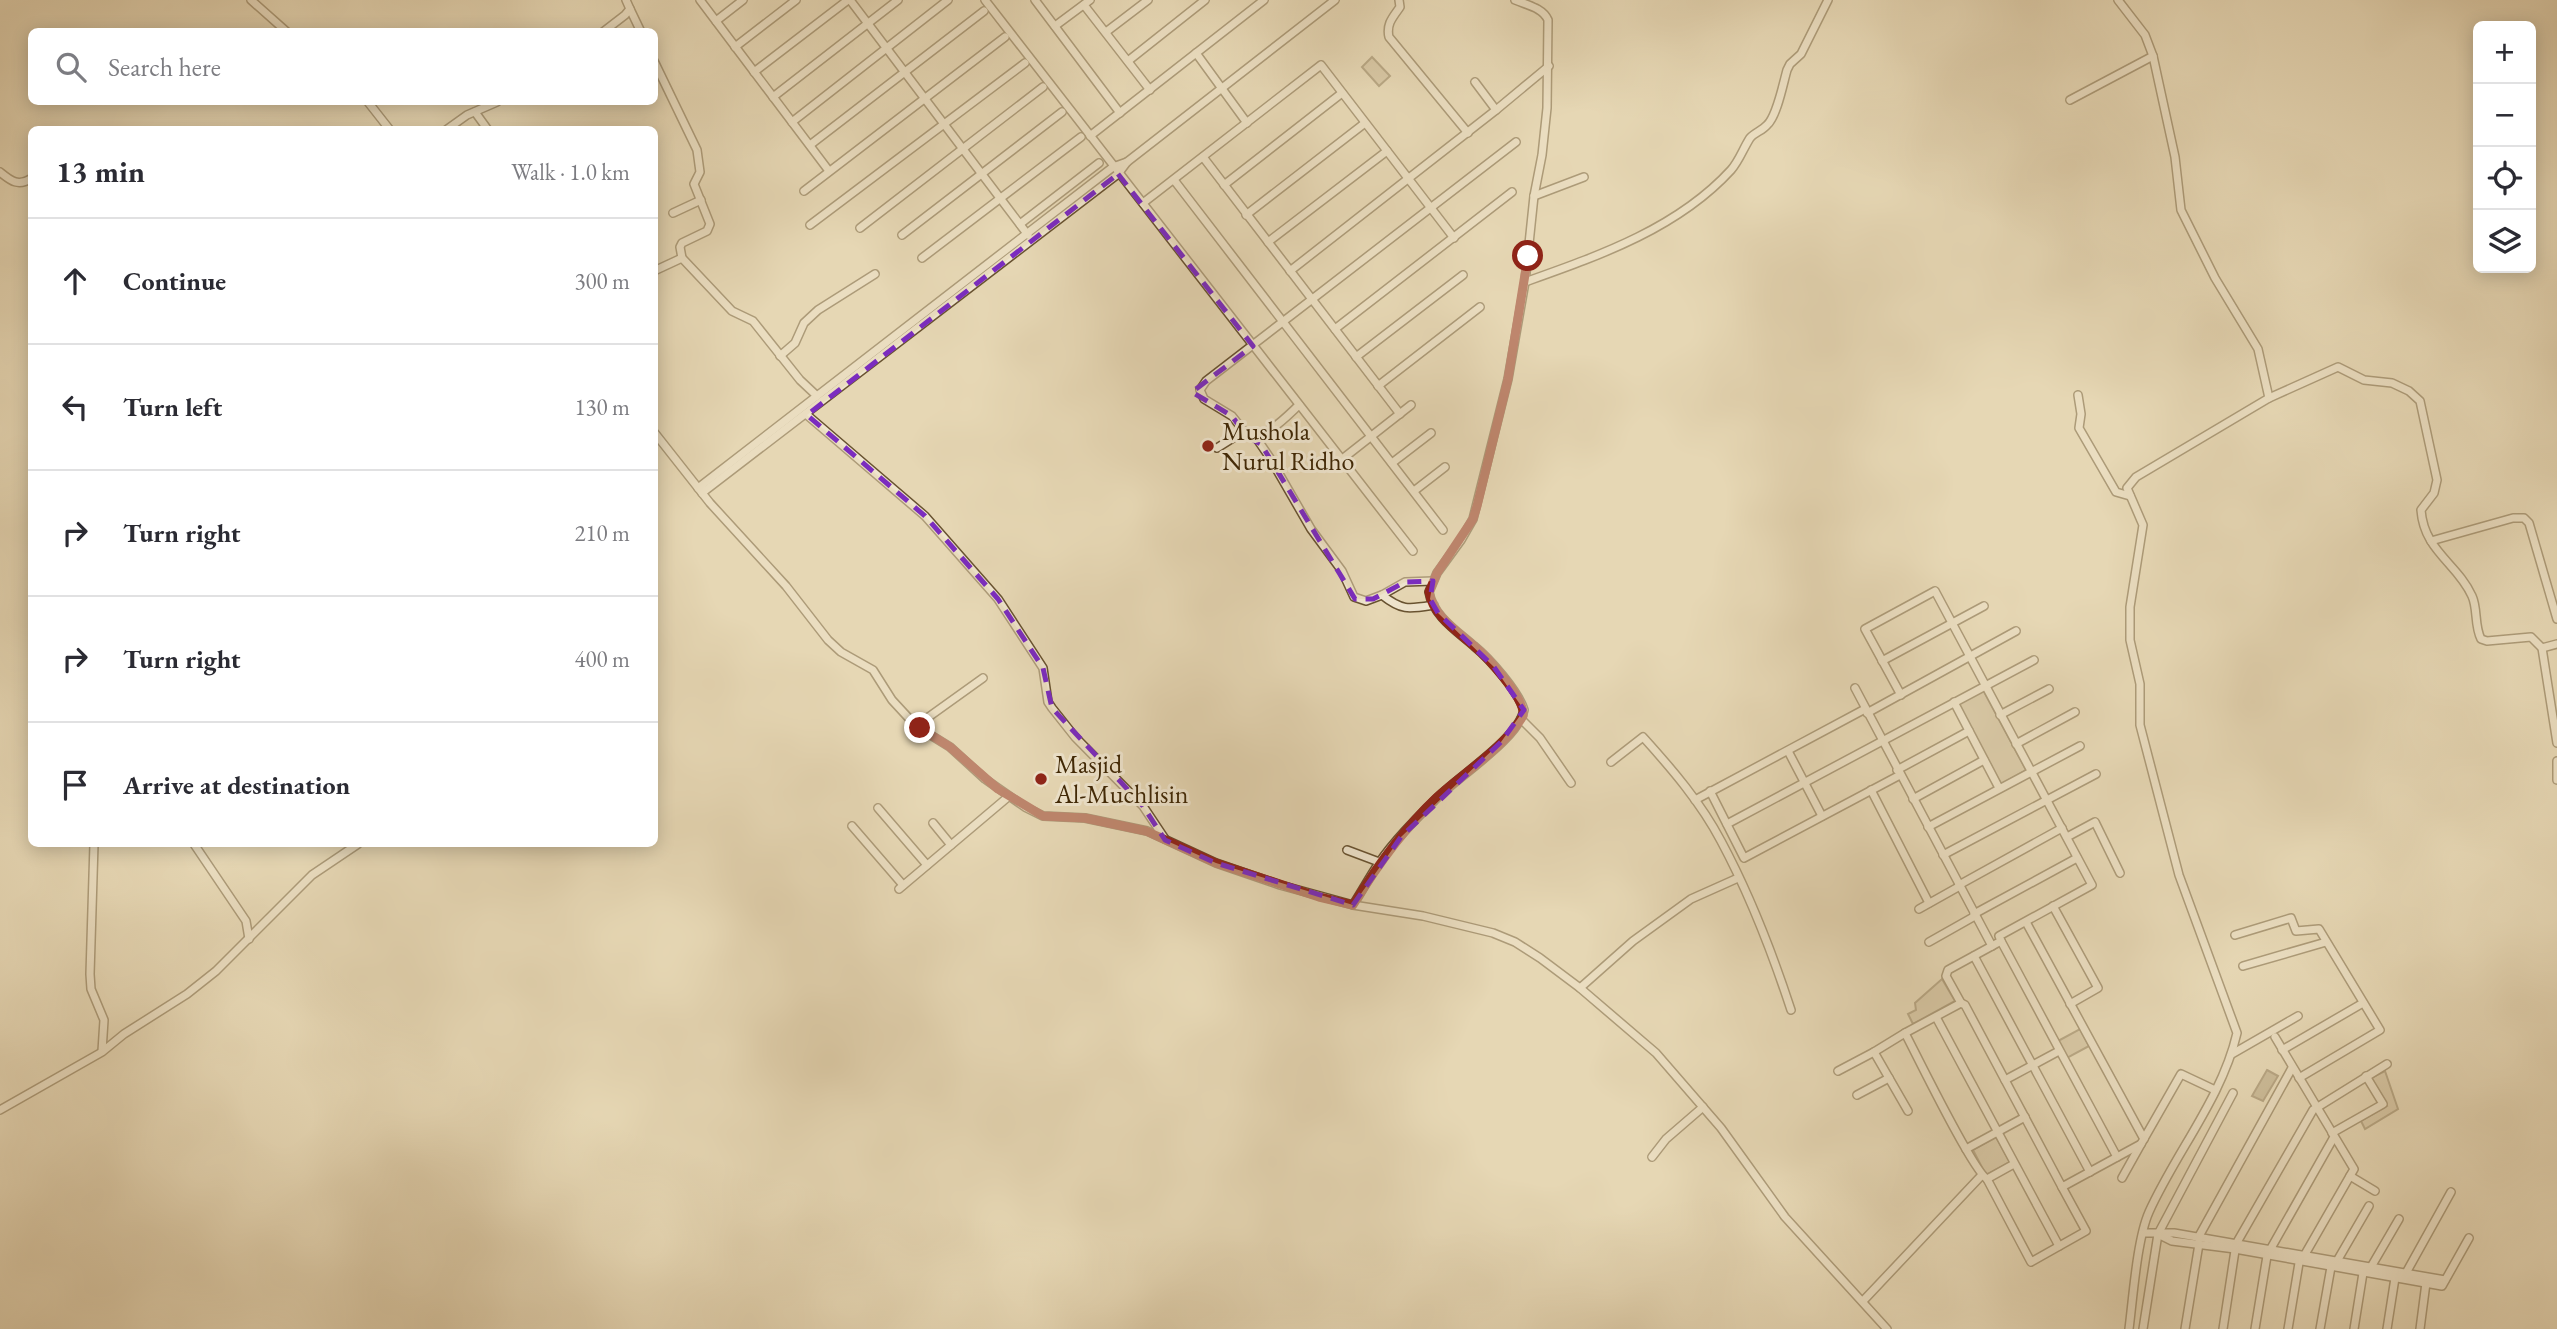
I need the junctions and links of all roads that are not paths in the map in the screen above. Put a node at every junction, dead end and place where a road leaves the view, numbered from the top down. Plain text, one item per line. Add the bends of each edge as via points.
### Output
1 (251, 0) edge
2 (625, 0) edge
3 (700, 0) edge
4 (743, 0) edge
5 (796, 0) edge
6 (849, 0) edge
7 (898, 0) edge
8 (948, 0) edge
9 (985, 0) edge
10 (1035, 0) edge
11 (1148, 0) edge
12 (1205, 0) edge
13 (1264, 0) edge
14 (1399, 0) edge
15 (1515, 0) edge
16 (1828, 0) edge
17 (2118, 0) edge
18 (1087, 2) edge
19 (1328, 2) edge
20 (630, 9) junction
21 (985, 11) dead end
22 (716, 21) junction
23 (868, 23) junction
24 (1055, 26) junction
25 (282, 28) edge
26 (608, 28) edge
27 (639, 28) edge
28 (1106, 32) junction
29 (1005, 37) dead end
30 (735, 47) junction
31 (887, 47) junction
32 (1196, 53) junction
33 (2153, 56) junction
34 (1128, 61) junction
35 (1025, 63) dead end
36 (1549, 66) junction
37 (658, 69) edge
38 (754, 72) junction
39 (905, 72) junction
40 (1475, 82) dead end
41 (1043, 87) dead end
42 (1223, 88) junction
43 (1150, 90) junction
44 (1342, 93) junction
45 (773, 97) junction
46 (925, 99) junction
47 (2070, 100) dead end
48 (370, 105) edge
49 (490, 105) edge
50 (1496, 110) junction
51 (475, 112) junction
52 (1062, 113) dead end
53 (1120, 113) junction
54 (792, 122) junction
55 (1365, 122) junction
56 (1247, 123) junction
57 (945, 124) junction
58 (387, 126) edge
59 (452, 126) edge
60 (485, 126) edge
61 (1468, 132) junction
62 (1090, 136) junction
63 (1081, 137) dead end
64 (1516, 142) dead end
65 (810, 145) junction
66 (964, 149) junction
67 (1387, 151) junction
68 (1203, 157) junction
69 (1099, 163) dead end
70 (1116, 170) junction
71 (0, 172) edge
72 (830, 172) junction
73 (982, 174) junction
74 (1584, 177) dead end
75 (1409, 179) junction
76 (28, 180) edge
77 (1174, 180) junction
78 (1224, 185) junction
79 (804, 191) dead end
80 (1512, 192) dead end
81 (1534, 196) junction
82 (1000, 199) junction
83 (701, 200) junction
84 (1143, 203) junction
85 (1431, 207) junction
86 (673, 213) dead end
87 (1246, 215) junction
88 (1020, 224) junction
89 (810, 225) dead end
90 (860, 228) dead end
91 (1027, 233) junction
92 (902, 235) dead end
93 (1454, 238) junction
94 (1033, 241) junction
95 (1268, 242) junction
96 (682, 258) junction
97 (922, 258) dead end
98 (658, 269) edge
99 (1290, 271) junction
100 (875, 274) dead end
101 (1463, 275) dead end
102 (1525, 282) junction
103 (1312, 300) junction
104 (1480, 307) dead end
105 (1283, 322) junction
106 (1335, 329) junction
107 (910, 330) junction
108 (1253, 346) junction
109 (780, 356) junction
110 (1356, 357) junction
111 (1378, 386) junction
112 (2078, 395) dead end
113 (817, 396) junction
114 (2269, 398) junction
115 (1299, 405) junction
116 (1411, 405) dead end
117 (1400, 414) junction
118 (807, 415) junction
119 (1244, 431) junction
120 (1432, 433) dead end
121 (1255, 436) junction
122 (1372, 436) junction
123 (658, 437) edge
124 (1217, 448) dead end
125 (1341, 460) junction
126 (1392, 463) junction
127 (1445, 467) dead end
128 (700, 491) junction
129 (1414, 491) junction
130 (2130, 496) junction
131 (1443, 530) dead end
132 (2431, 541) junction
133 (1413, 551) dead end
134 (1433, 581) junction
135 (1382, 595) junction
136 (1434, 605) junction
137 (1984, 606) dead end
138 (2557, 619) edge
139 (1952, 623) junction
140 (2017, 631) dead end
141 (2557, 644) edge
142 (2542, 648) junction
143 (1970, 657) junction
144 (1882, 660) junction
145 (2034, 660) dead end
146 (983, 678) dead end
147 (1984, 687) junction
148 (1855, 688) dead end
149 (2049, 689) dead end
150 (1901, 695) junction
151 (1954, 702) junction
152 (1866, 711) junction
153 (2075, 712) dead end
154 (2000, 715) junction
155 (1521, 719) junction
156 (916, 726) junction
157 (1969, 731) junction
158 (1882, 742) junction
159 (2557, 743) edge
160 (2016, 744) junction
161 (2080, 746) dead end
162 (1788, 751) junction
163 (1984, 760) junction
164 (2557, 761) edge
165 (1611, 762) dead end
166 (2032, 772) junction
167 (1898, 773) junction
168 (2096, 774) dead end
169 (2557, 780) edge
170 (1571, 783) dead end
171 (1805, 783) junction
172 (1999, 789) junction
173 (1871, 790) junction
174 (1710, 791) junction
175 (1009, 797) junction
176 (1913, 799) junction
177 (1695, 800) junction
178 (2047, 800) junction
179 (878, 808) dead end
180 (1822, 816) junction
181 (933, 823) dead end
182 (1727, 824) junction
183 (852, 826) dead end
184 (1928, 827) junction
185 (2062, 828) junction
186 (2067, 837) junction
187 (1166, 840) junction
188 (951, 845) junction
189 (94, 847) edge
190 (196, 847) edge
191 (354, 847) edge
192 (1347, 850) dead end
193 (1944, 855) junction
194 (2077, 858) junction
195 (1379, 862) junction
196 (928, 865) junction
197 (2120, 873) dead end
198 (1738, 878) junction
199 (1959, 886) junction
200 (1929, 903) junction
201 (1353, 905) junction
202 (2053, 906) junction
203 (1919, 909) dead end
204 (1975, 915) junction
205 (2026, 922) junction
206 (2235, 935) dead end
207 (249, 939) junction
208 (2001, 941) junction
209 (1929, 942) dead end
210 (2326, 942) junction
211 (1992, 946) junction
212 (1973, 956) junction
213 (2243, 966) dead end
214 (1580, 988) junction
215 (1961, 1003) junction
216 (2363, 1003) junction
217 (2070, 1004) junction
218 (1791, 1010) dead end
219 (2298, 1016) dead end
220 (1936, 1017) junction
221 (1905, 1033) junction
222 (2275, 1037) dead end
223 (2282, 1050) junction
224 (2059, 1051) junction
225 (102, 1052) junction
226 (1874, 1052) junction
227 (2232, 1054) junction
228 (2386, 1064) dead end
229 (2031, 1066) junction
230 (2292, 1068) junction
231 (1838, 1071) dead end
232 (2366, 1076) junction
233 (1889, 1078) junction
234 (2299, 1078) junction
235 (2005, 1080) junction
236 (2215, 1090) junction
237 (2234, 1093) dead end
238 (1857, 1096) dead end
239 (2316, 1106) junction
240 (1703, 1107) junction
241 (0, 1110) edge
242 (1908, 1111) dead end
243 (2025, 1118) junction
244 (1997, 1132) junction
245 (2333, 1135) junction
246 (2143, 1141) junction
247 (1966, 1149) junction
248 (1652, 1157) dead end
249 (2117, 1157) junction
250 (2014, 1164) junction
251 (2090, 1172) junction
252 (2350, 1176) junction
253 (1984, 1177) junction
254 (2122, 1178) dead end
255 (2063, 1187) junction
256 (2375, 1191) dead end
257 (2451, 1192) dead end
258 (2368, 1206) dead end
259 (2399, 1219) dead end
260 (2143, 1233) junction
261 (2158, 1234) junction
262 (2469, 1238) dead end
263 (2198, 1241) junction
264 (2059, 1246) junction
265 (2235, 1247) junction
266 (2268, 1253) junction
267 (2301, 1257) junction
268 (2334, 1264) junction
269 (2370, 1270) junction
270 (2406, 1273) junction
271 (2395, 1278) junction
272 (2445, 1280) junction
273 (2426, 1283) junction
274 (1863, 1301) junction
275 (1887, 1329) edge
276 (2129, 1329) edge
277 (2143, 1329) edge
278 (2185, 1329) edge
279 (2223, 1329) edge
280 (2255, 1329) edge
281 (2288, 1329) edge
282 (2320, 1329) edge
283 (2354, 1329) edge
284 (2387, 1329) edge
285 (2420, 1329) edge

1 - 25 street
2 - 20 street
3 - 22 street
4 - 22 street
5 - 30 street
6 - 23 street
6 - 38 street
7 - 23 street
8 - 31 street
9 - 62 street
10 - 24 street
11 - 28 street
12 - 34 street
13 - 32 street
14 - 61 street via 1400,7 1389,23 1389,37
15 - 36 street via 1546,15
16 - 102 street via 1801,54 1787,70 1767,125 1751,137 1732,169 1706,195 1654,229 1597,257
17 - 33 street via 2145,35
18 - 24 street
18 - 28 street
19 - 42 street
20 - 26 street
20 - 27 street
21 - 39 street
22 - 30 street
23 - 31 street
23 - 45 street
24 - 53 street
28 - 34 street
29 - 46 street
30 - 38 street
31 - 39 street
31 - 54 street
32 - 42 street
32 - 43 street
33 - 47 street
33 - 114 street via 2175,157 2180,210 2258,349
34 - 43 street
35 - 57 street
36 - 50 street
36 - 81 street
37 - 83 street via 697,150 700,172 695,184
38 - 45 street
39 - 46 street
39 - 65 street
40 - 50 street
41 - 66 street
42 - 56 street
42 - 70 street
43 - 53 street
44 - 55 street
44 - 56 street via 1321,65
44 - 78 street
45 - 54 street
46 - 57 street
46 - 72 street
48 - 58 street
49 - 51 street
50 - 61 street
51 - 59 street
51 - 60 street
52 - 73 street
53 - 62 street
54 - 65 street
55 - 67 street
55 - 87 street
56 - 68 street
57 - 66 street
57 - 89 street
61 - 75 street
62 - 70 street
63 - 82 street
64 - 85 street
65 - 72 street
66 - 73 street
66 - 90 street
67 - 75 street
67 - 95 street
68 - 77 street
68 - 78 street
69 - 88 street
70 - 84 street
70 - 91 street
70 - 94 street
71 - 76 street via 12,182
72 - 79 street
73 - 82 street
73 - 92 street
74 - 81 street
75 - 85 street
75 - 99 street
77 - 84 street
77 - 105 street
78 - 87 street
80 - 93 street
81 - 102 street
82 - 88 street
82 - 97 street
83 - 86 street
83 - 96 street via 709,228 682,243
84 - 108 street
85 - 93 street
85 - 103 street
87 - 95 street
88 - 91 street
91 - 94 street
91 - 107 street
93 - 106 street
94 - 107 street
95 - 99 street
96 - 98 street
96 - 109 street via 732,311 753,321
99 - 103 street
100 - 109 street via 818,310
101 - 110 street
102 - 134 street via 1508,379 1473,519
103 - 105 street
103 - 106 street
104 - 111 street
105 - 108 street
105 - 122 street
106 - 110 street
107 - 113 street
107 - 118 street
108 - 115 street
108 - 119 street via 1200,390 1204,399 1232,416
109 - 113 street
110 - 111 street
111 - 117 street
112 - 130 street via 2079,428 2111,486
113 - 128 street
114 - 130 street via 2136,477 2129,484
114 - 132 street via 2338,367 2364,380 2392,383 2414,395 2423,408 2437,480 2437,488 2421,510
115 - 121 street
115 - 125 street
116 - 117 street
117 - 122 street
118 - 128 street
118 - 187 street via 925,516 998,599 1043,668 1052,708 1143,806
119 - 121 street
119 - 124 street
120 - 126 street
121 - 135 street via 1354,597 1366,601
122 - 125 street
122 - 126 street
123 - 128 street
125 - 133 street
126 - 129 street
127 - 129 street
128 - 156 street via 786,586 816,628 841,652 873,670
129 - 131 street
130 - 227 street via 2143,525 2130,607 2140,725 2179,874 2236,1026
132 - 138 street via 2513,517 2524,518
132 - 142 street via 2470,592 2481,639 2531,637
134 - 135 street via 1405,582
134 - 136 street via 1429,592
135 - 136 street via 1400,608
136 - 155 street via 1515,693 1524,710
137 - 139 street
139 - 143 street
139 - 144 street
139 - 144 street via 1935,592 1865,629
140 - 143 street
141 - 142 street
142 - 159 street
143 - 147 street
143 - 150 street
144 - 150 street
145 - 147 street
146 - 156 street
147 - 151 street
147 - 154 street
148 - 152 street
149 - 154 street
150 - 152 street
151 - 157 street
151 - 158 street
152 - 158 street
152 - 162 street
153 - 160 street
154 - 160 street
155 - 170 street
155 - 195 street via 1435,799
156 - 175 street via 950,747
157 - 163 street
157 - 167 street
158 - 167 street
158 - 171 street
160 - 166 street
161 - 166 street
162 - 171 street
162 - 174 street
163 - 172 street
163 - 176 street
164 - 169 street
165 - 177 street via 1643,737
166 - 172 street
166 - 178 street
167 - 173 street
167 - 176 street
168 - 178 street
171 - 180 street
171 - 182 street
172 - 184 street
173 - 180 street
173 - 200 street
174 - 177 street
174 - 182 street
175 - 187 street via 1043,816 1111,822
175 - 188 street
176 - 184 street
177 - 198 street
178 - 185 street
178 - 193 street
179 - 196 street
180 - 182 street via 1744,858
181 - 188 street
183 - 196 street via 901,887
184 - 193 street
185 - 186 street
185 - 199 street
186 - 194 street
186 - 197 street via 2095,822
187 - 201 street via 1216,863
188 - 196 street
189 - 225 street via 90,974 104,1020
190 - 207 street via 246,921
191 - 207 street via 312,875
192 - 195 street
193 - 199 street
194 - 202 street via 2092,885
194 - 204 street
195 - 201 street
198 - 214 street via 1691,898
198 - 218 street via 1770,944
199 - 200 street
199 - 204 street
200 - 203 street
201 - 214 street via 1493,933 1515,942
202 - 205 street
202 - 217 street via 2098,989
204 - 209 street
204 - 211 street
205 - 208 street via 1999,936
205 - 217 street
206 - 210 street via 2291,918 2296,931 2319,929
207 - 225 street via 187,994
208 - 211 street
208 - 224 street
210 - 213 street
210 - 216 street
211 - 212 street
212 - 215 street via 1948,970 1946,976
212 - 229 street
214 - 240 street via 1656,1053
215 - 220 street
215 - 235 street
216 - 223 street
216 - 234 street via 2380,1030
217 - 246 street
219 - 227 street
220 - 221 street
220 - 244 street
221 - 226 street
221 - 247 street
222 - 223 street
223 - 230 street
224 - 229 street
224 - 249 street
225 - 241 street
226 - 231 street
226 - 233 street
227 - 236 street
228 - 232 street
229 - 235 street
229 - 251 street
230 - 234 street
230 - 263 street
232 - 239 street
232 - 245 street via 2383,1104
233 - 238 street
233 - 242 street
234 - 239 street
235 - 243 street
236 - 246 street via 2181,1074
236 - 260 street via 2158,1194
237 - 261 street
239 - 245 street
239 - 265 street
240 - 248 street
240 - 274 street via 1785,1217
243 - 244 street
243 - 255 street
244 - 247 street
244 - 250 street
245 - 252 street via 2354,1169
245 - 266 street
246 - 249 street
246 - 254 street
247 - 253 street
249 - 251 street
250 - 253 street
250 - 264 street
251 - 255 street
252 - 256 street
252 - 267 street
253 - 264 street via 2031,1262
253 - 274 street
255 - 264 street via 2086,1231
257 - 270 street
258 - 268 street
259 - 269 street
260 - 261 street
260 - 276 street
261 - 263 street via 2174,1233
261 - 277 street
262 - 272 street
263 - 265 street
263 - 278 street
265 - 266 street
265 - 279 street
266 - 267 street
266 - 280 street
267 - 268 street
267 - 281 street
268 - 269 street
268 - 282 street
269 - 270 street
269 - 271 street
269 - 283 street
270 - 272 street
271 - 273 street
271 - 284 street
272 - 273 street via 2442,1286
273 - 285 street
274 - 275 street

